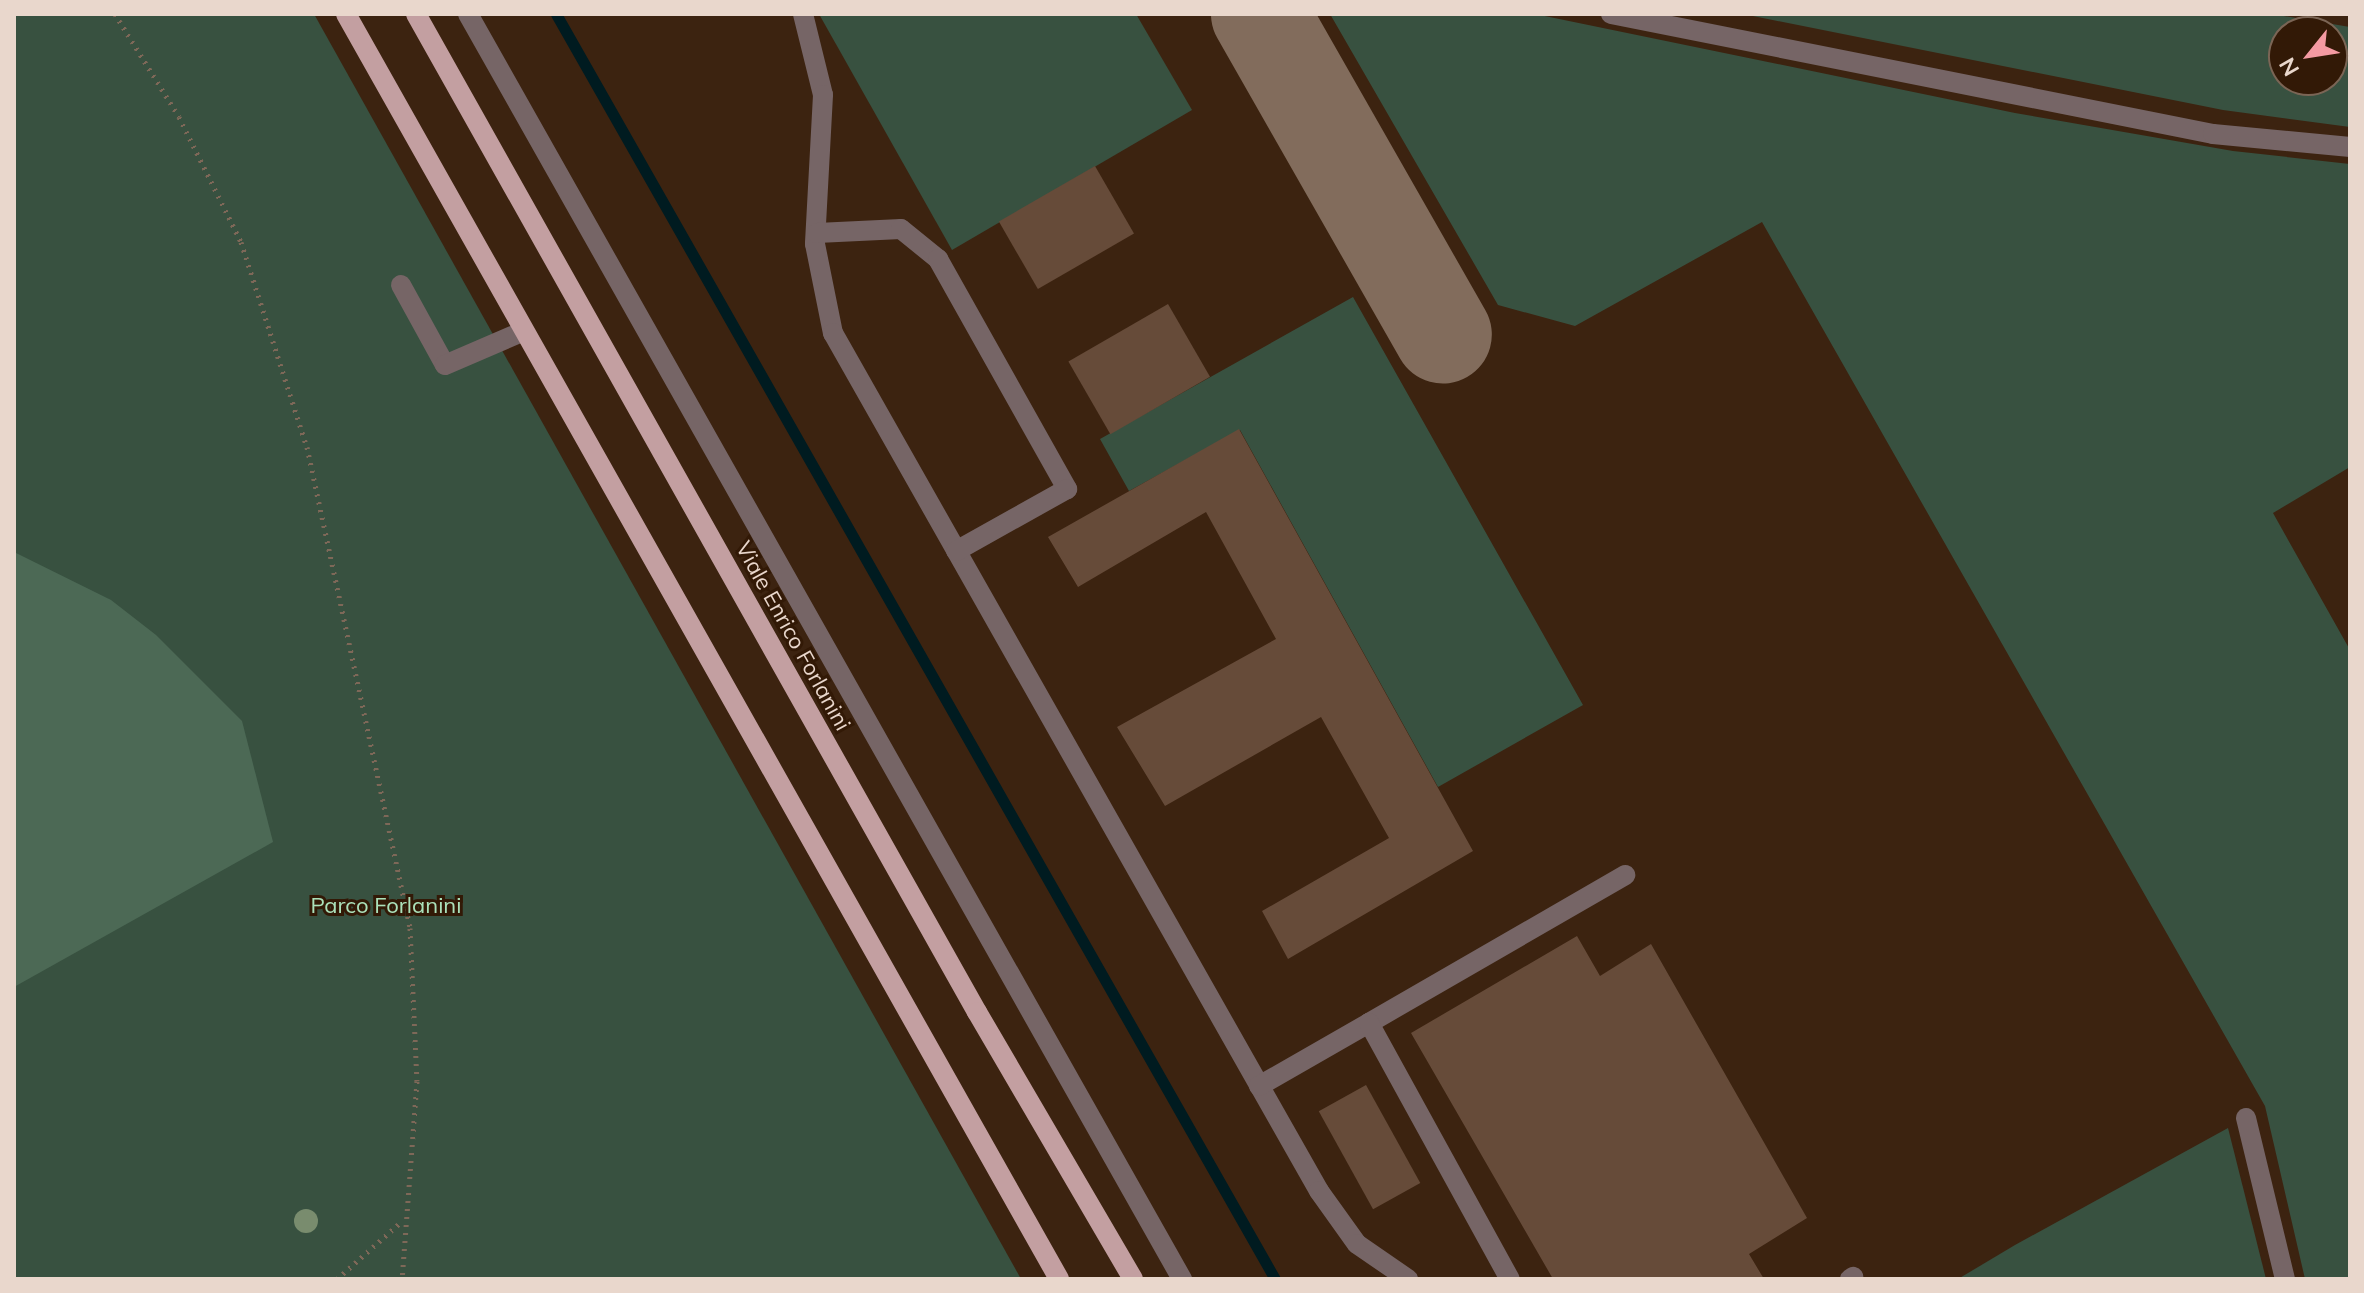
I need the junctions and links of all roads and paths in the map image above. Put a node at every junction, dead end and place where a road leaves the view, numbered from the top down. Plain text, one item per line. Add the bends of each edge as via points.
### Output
1 (115, 14) edge
2 (346, 14) edge
3 (416, 14) edge
4 (468, 14) edge
5 (803, 14) edge
6 (1611, 14) edge
7 (2350, 147) edge
8 (817, 233) junction
9 (401, 285) dead end
10 (524, 331) junction
11 (956, 551) junction
12 (1625, 875) dead end
13 (1369, 1023) junction
14 (1259, 1086) junction
15 (2246, 1118) dead end
16 (403, 1220) junction
17 (337, 1279) edge
18 (402, 1279) edge
19 (1059, 1279) edge
20 (1133, 1279) edge
21 (1182, 1279) edge
22 (1408, 1279) edge
23 (1510, 1279) edge
24 (2285, 1279) edge

1 - 16 path via 179,117 241,242 307,447 410,928 417,1081
2 - 10 main road
3 - 20 main road, Viale Enrico Forlanini via 977,1012
4 - 21 lane
5 - 8 lane via 823,95
6 - 7 lane via 2213,134
8 - 11 lane via 819,281 833,333
8 - 11 lane via 901,229 938,259 1067,489
9 - 10 lane via 445,365
10 - 19 main road
11 - 14 lane
12 - 13 lane
13 - 14 lane
13 - 23 lane
14 - 22 lane via 1319,1191 1357,1244
15 - 24 lane
16 - 17 path
16 - 18 path

